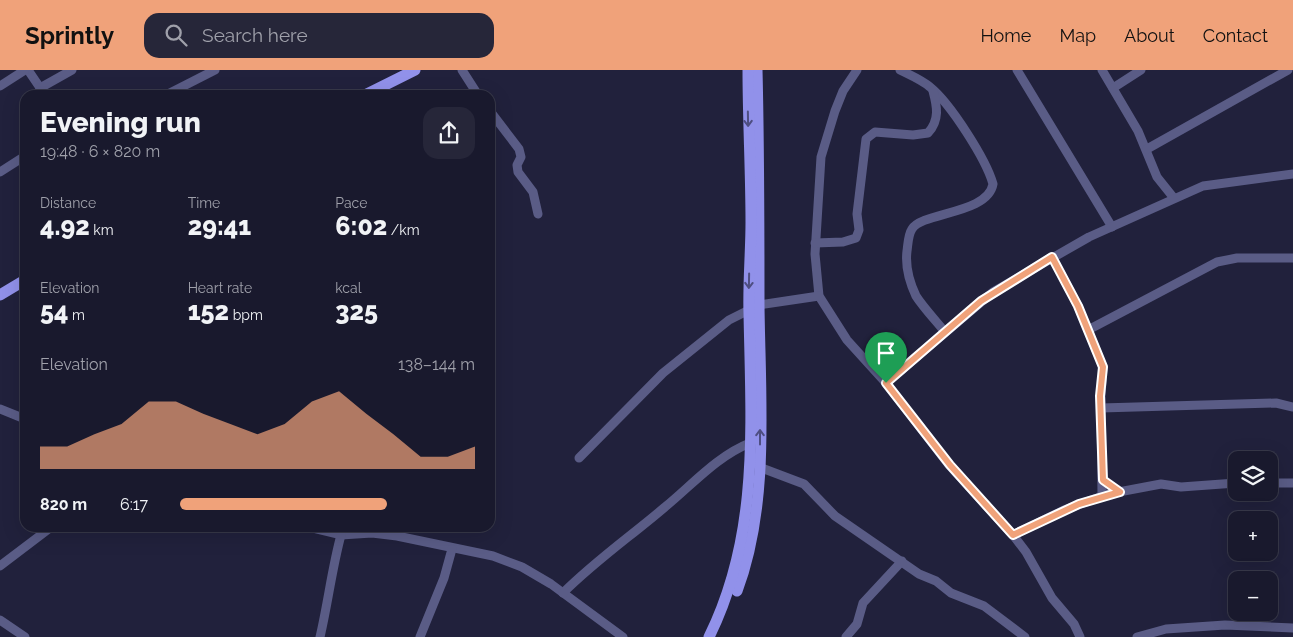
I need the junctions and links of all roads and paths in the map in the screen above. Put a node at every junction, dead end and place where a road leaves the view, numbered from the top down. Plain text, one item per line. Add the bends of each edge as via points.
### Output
1 (27, 70) edge
2 (72, 70) edge
3 (215, 70) edge
4 (415, 70) edge
5 (462, 70) edge
6 (748, 70) edge
7 (757, 70) edge
8 (857, 70) edge
9 (900, 70) edge
10 (1017, 70) edge
11 (1102, 70) edge
12 (1141, 70) edge
13 (1289, 70) edge
14 (1293, 77) edge
15 (0, 86) edge
16 (1113, 88) junction
17 (933, 89) junction
18 (41, 90) edge
19 (43, 90) edge
20 (176, 90) edge
21 (375, 90) edge
22 (475, 90) edge
23 (495, 118) edge
24 (1147, 150) junction
25 (20, 159) edge
26 (0, 172) edge
27 (1293, 174) edge
28 (1173, 197) junction
29 (538, 214) dead end
30 (1112, 226) junction
31 (815, 243) junction
32 (1052, 257) junction
33 (1293, 258) edge
34 (20, 283) edge
35 (0, 295) edge
36 (819, 296) junction
37 (754, 308) junction
38 (1088, 330) junction
39 (945, 332) junction
40 (886, 383) junction
41 (1293, 407) edge
42 (1101, 408) junction
43 (0, 409) edge
44 (20, 417) edge
45 (750, 443) junction
46 (579, 458) dead end
47 (759, 468) junction
48 (1103, 480) junction
49 (1278, 483) edge
50 (1293, 483) edge
51 (1228, 484) edge
52 (1120, 492) junction
53 (1102, 496) junction
54 (45, 532) edge
55 (331, 532) edge
56 (341, 534) junction
57 (1013, 535) junction
58 (452, 549) junction
59 (902, 561) junction
60 (0, 566) edge
61 (563, 592) junction
62 (0, 620) edge
63 (1293, 628) edge
64 (25, 637) edge
65 (320, 637) edge
66 (420, 637) edge
67 (623, 637) edge
68 (709, 637) edge
69 (718, 637) edge
70 (846, 637) edge
71 (1025, 637) edge
72 (1080, 637) edge
73 (1137, 637) edge

1 - 15 street
1 - 18 street
2 - 19 street
3 - 20 street
4 - 21 main road
5 - 22 street
6 -> 37 main road
7 - 37 main road
8 - 31 street via 835,111 821,157
9 - 17 street
10 - 30 street
11 - 16 street
12 - 16 street
13 - 14 street
13 - 24 street
16 - 24 street
17 - 31 street via 936,116 928,132 913,135 875,132 866,139 856,238
17 - 39 street via 966,133 993,184 980,200 950,215 921,221 910,233 905,264 907,271 916,296
23 - 29 street via 519,149 518,172 533,192
24 - 28 street via 1157,177
25 - 26 street
27 - 28 street via 1218,182
28 - 30 street
30 - 32 street
31 - 36 street
32 - 38 street
32 - 39 street via 993,292
33 - 38 street via 1237,258 1217,262
34 - 35 main road
36 - 37 street
36 - 40 street via 847,340
37 - 45 main road
37 - 46 street via 729,320 675,362
47 -> 37 main road
38 - 42 street via 1103,367
39 - 40 street
40 - 57 street via 944,458
41 - 42 street via 1276,403
42 - 48 street
43 - 44 street
45 - 61 street via 738,448 691,483
45 - 68 main road via 742,545 731,587
47 - 59 street via 804,484 835,516
47 - 69 main road via 746,564
48 - 52 street
48 - 53 street
49 - 50 street
51 - 52 street via 1181,487 1161,484
52 - 53 street
53 - 57 street
54 - 60 street
55 - 56 street
56 - 58 street via 397,536
56 - 65 street
57 - 72 street
58 - 61 street via 473,550 492,556 538,575
58 - 66 street
59 - 70 street via 867,597 856,624
59 - 71 street via 951,593 984,606
61 - 67 street
62 - 64 street
63 - 73 street via 1225,625 1166,629

